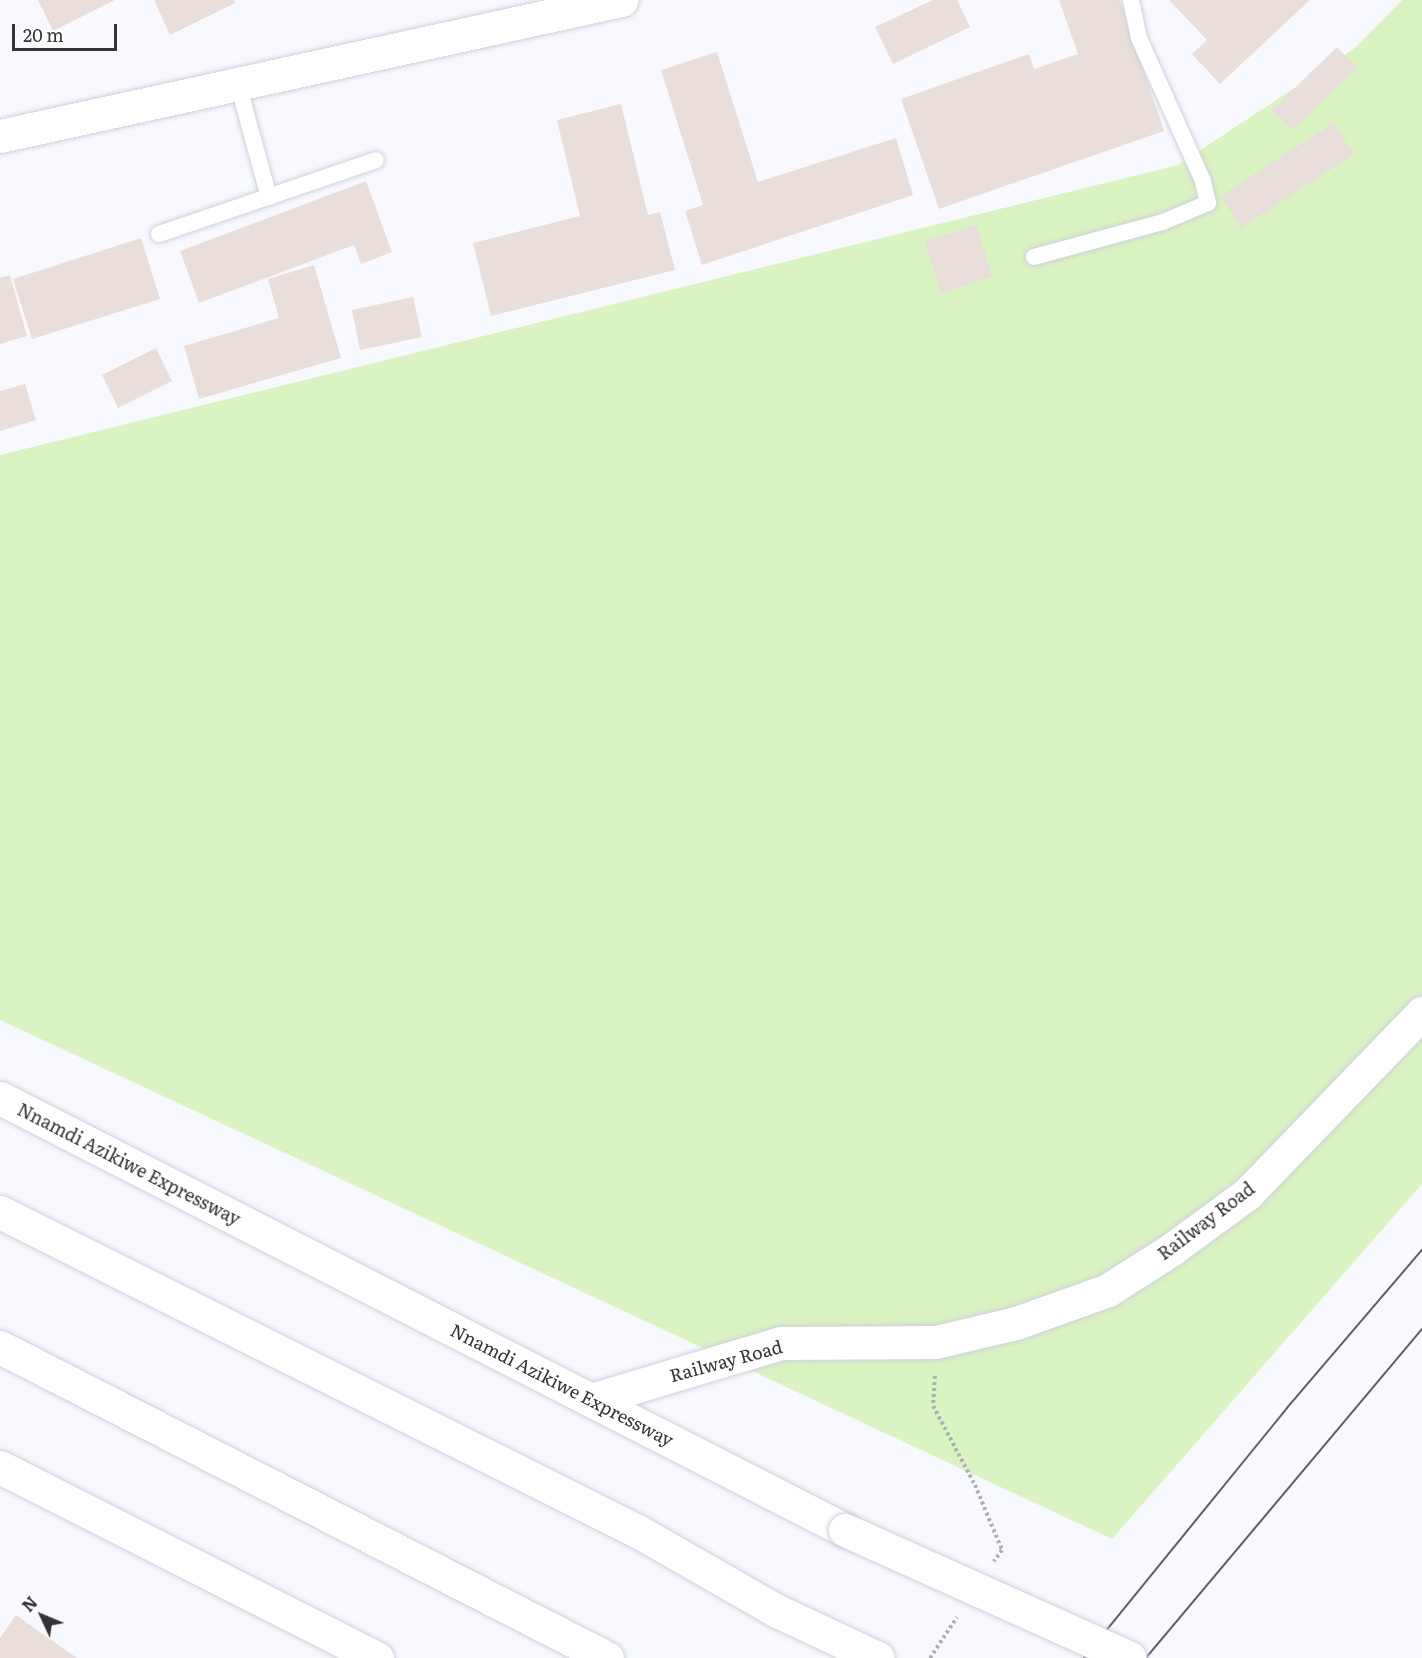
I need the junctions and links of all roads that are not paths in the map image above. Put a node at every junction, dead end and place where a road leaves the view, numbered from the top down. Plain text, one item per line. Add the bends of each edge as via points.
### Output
1 (621, 0) edge
2 (1131, 0) edge
3 (238, 84) junction
4 (0, 136) edge
5 (376, 160) dead end
6 (269, 197) junction
7 (159, 234) dead end
8 (1034, 257) dead end
9 (1422, 1013) edge
10 (0, 1098) edge
11 (0, 1212) edge
12 (0, 1347) edge
13 (591, 1400) junction
14 (0, 1467) edge
15 (377, 1658) edge
16 (607, 1658) edge
17 (878, 1658) edge
18 (1130, 1658) edge

1 - 3 main road
2 - 8 lane via 1139,38 1203,181 1208,203 1163,222
3 - 4 main road
3 - 6 lane
5 - 6 lane
6 - 7 lane
9 - 13 main road, Railway Road via 1247,1194 1108,1290 1016,1323 936,1342 781,1343
10 - 13 main road, Nnamdi Azikiwe Expressway
11 - 17 main road via 639,1532 777,1611
12 - 16 main road
13 - 18 main road, Nnamdi Azikiwe Expressway, bridge via 845,1530
14 - 15 main road

